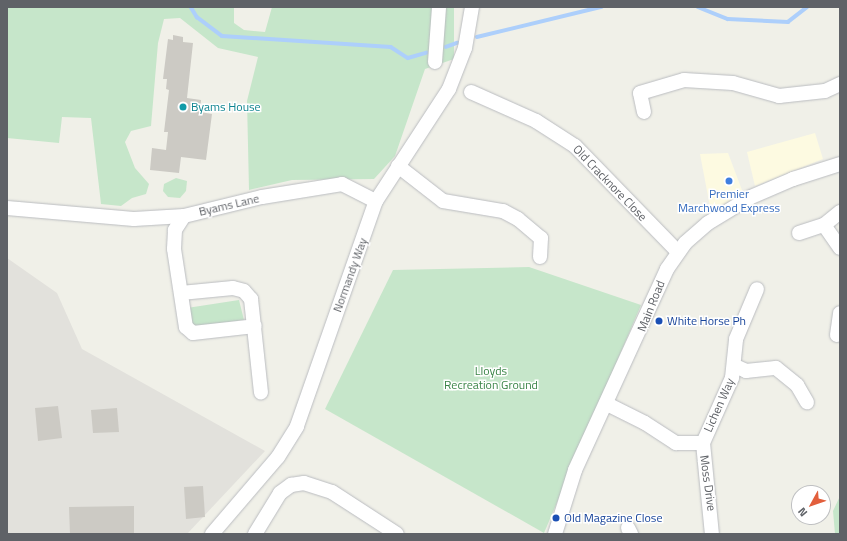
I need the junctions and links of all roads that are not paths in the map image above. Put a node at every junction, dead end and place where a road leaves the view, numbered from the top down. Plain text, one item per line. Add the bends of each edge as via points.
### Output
1 (439, 7) edge
2 (472, 7) edge
3 (435, 62) dead end
4 (840, 84) edge
5 (471, 92) dead end
6 (644, 112) dead end
7 (840, 164) edge
8 (398, 166) junction
9 (376, 200) junction
10 (7, 208) edge
11 (840, 212) edge
12 (184, 216) junction
13 (824, 226) junction
14 (799, 233) dead end
15 (840, 248) edge
16 (678, 252) junction
17 (540, 257) dead end
18 (757, 290) dead end
19 (181, 293) junction
20 (840, 313) edge
21 (255, 326) junction
22 (837, 335) dead end
23 (735, 366) junction
24 (261, 392) dead end
25 (807, 402) dead end
26 (607, 404) junction
27 (703, 443) junction
28 (212, 534) edge
29 (255, 534) edge
30 (397, 534) edge
31 (555, 534) edge
32 (712, 534) edge

1 - 3 street
2 - 8 street, Normandy Way via 465,48 449,89
4 - 6 street via 825,91 779,96 733,83 684,80 640,93
5 - 16 street, Old Cracknore Close via 536,121 575,146
7 - 16 street, Main Road via 793,179 751,197 699,230
8 - 9 street, Normandy Way
8 - 17 street via 443,201 489,208 518,219 541,238
9 - 12 street, Byams Lane via 342,184 262,197
9 - 28 street, Normandy Way via 298,426 278,457
10 - 12 street, Byams Lane via 134,219
11 - 13 street
12 - 19 street via 175,230
13 - 14 street
13 - 15 street
16 - 26 street, Main Road via 662,280
18 - 23 street via 736,339
19 - 21 street via 233,288 244,292 250,299
19 - 21 street via 186,327 194,332
20 - 22 street
21 - 24 street
23 - 25 street via 746,371 776,368 797,385
23 - 27 street, Lichen Way
26 - 27 street, Moss Drive via 646,423 676,443
26 - 31 street, Main Road via 570,484
27 - 32 street, Moss Drive
29 - 30 street via 280,493 291,485 304,483 332,492

